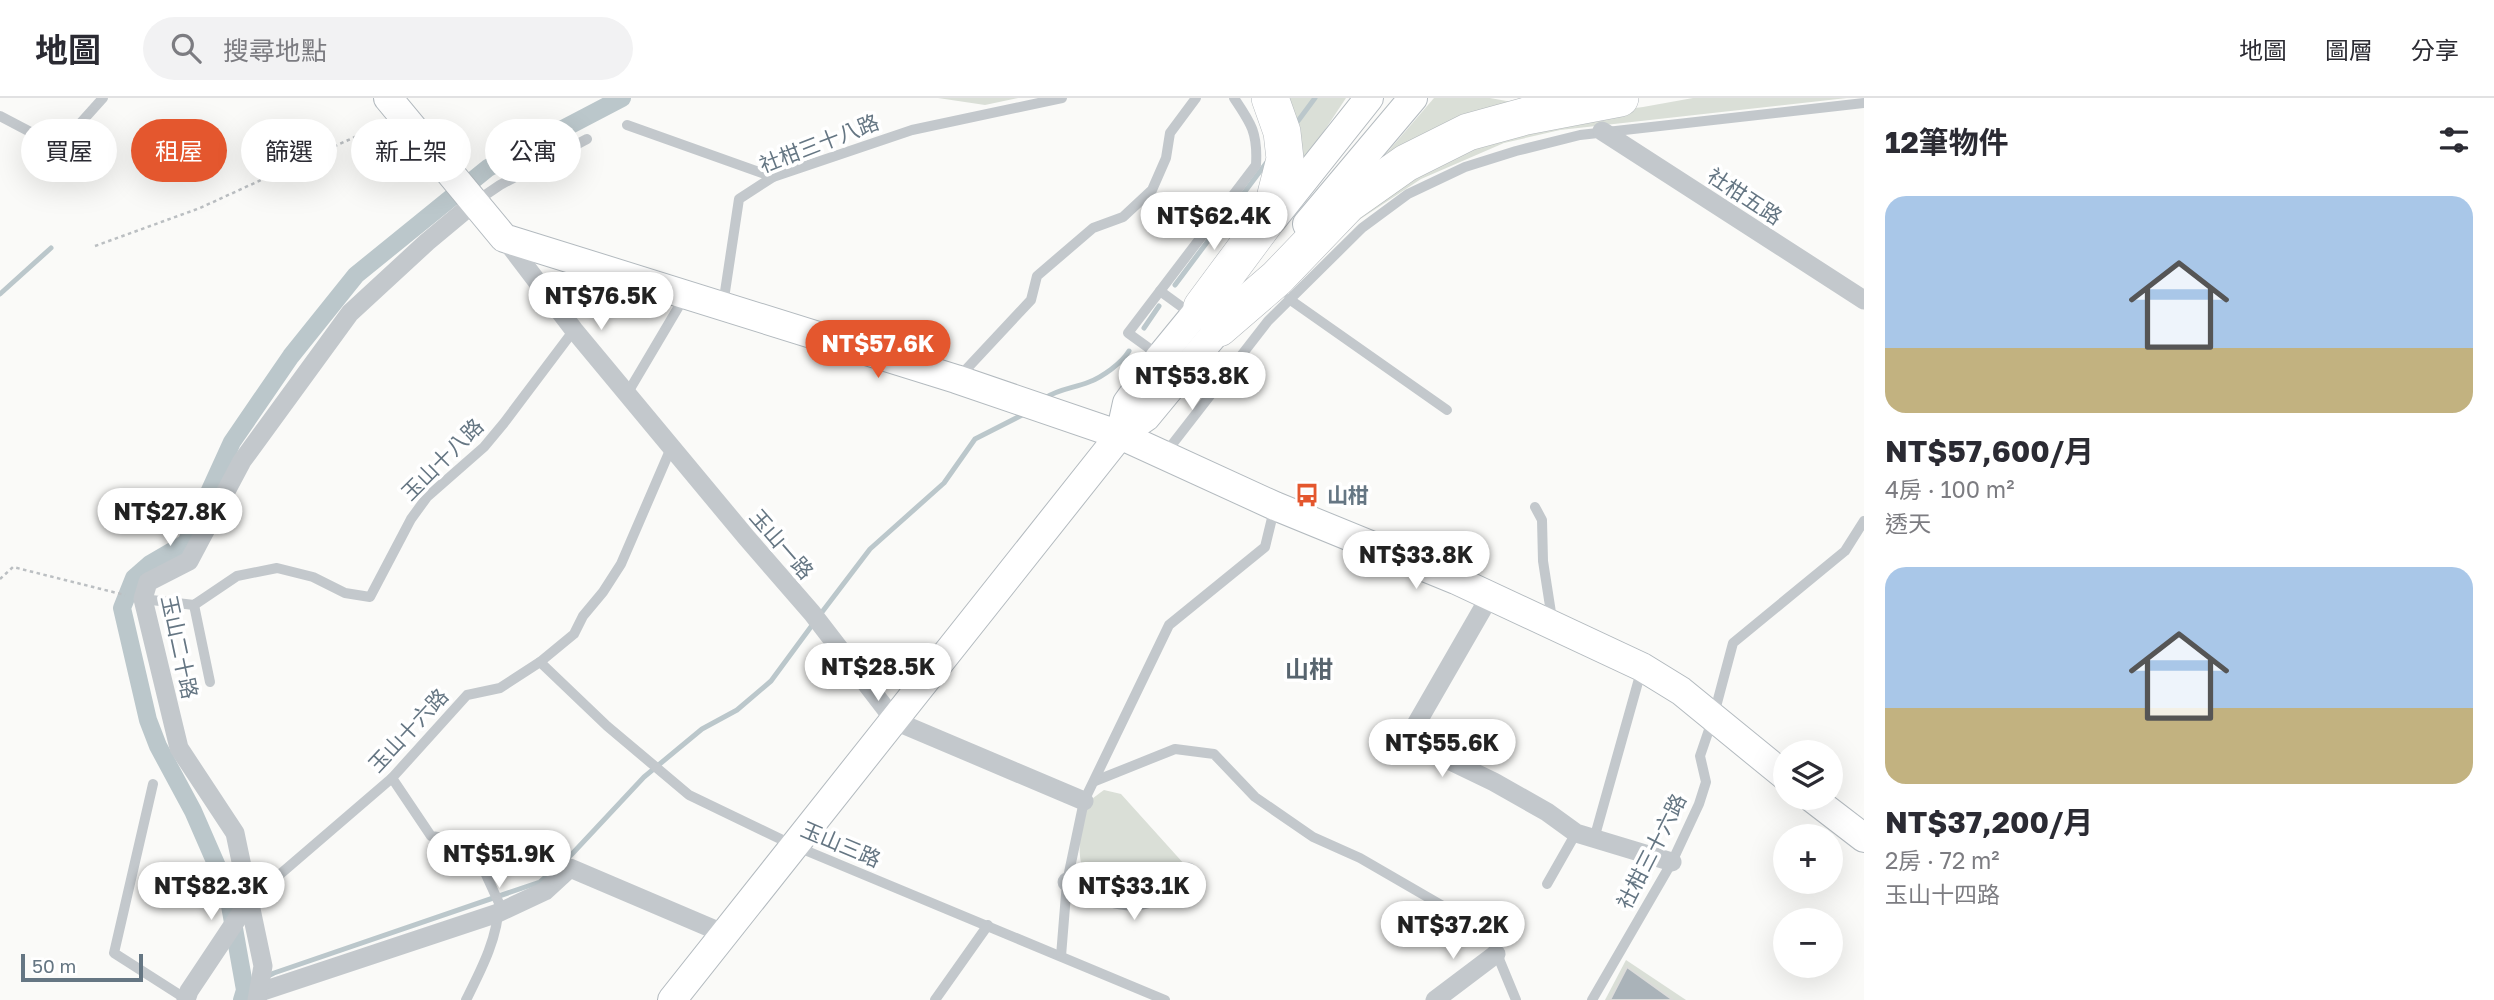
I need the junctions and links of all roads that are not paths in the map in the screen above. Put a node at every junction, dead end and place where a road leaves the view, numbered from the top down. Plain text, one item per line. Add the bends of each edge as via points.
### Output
1 (103, 98) edge
2 (1062, 98) edge
3 (1196, 98) edge
4 (1234, 98) edge
5 (1270, 98) edge
6 (1370, 98) edge
7 (1413, 98) edge
8 (1620, 98) edge
9 (1864, 103) edge
10 (395, 107) edge
11 (0, 116) edge
12 (627, 125) dead end
13 (1602, 131) junction
14 (587, 139) dead end
15 (773, 177) junction
16 (475, 202) junction
17 (503, 238) junction
18 (1160, 291) junction
19 (686, 295) junction
20 (1289, 299) junction
21 (1864, 300) edge
22 (723, 306) junction
23 (1205, 317) junction
24 (574, 330) junction
25 (1160, 357) junction
26 (1187, 367) junction
27 (956, 379) junction
28 (627, 395) junction
29 (1047, 409) junction
30 (1447, 410) dead end
31 (1120, 435) junction
32 (671, 448) junction
33 (1171, 456) junction
34 (1275, 506) junction
35 (1535, 506) dead end
36 (1864, 521) edge
37 (1490, 596) junction
38 (143, 599) junction
39 (194, 605) junction
40 (1553, 625) junction
41 (540, 662) junction
42 (1642, 667) junction
43 (210, 682) dead end
44 (1713, 718) junction
45 (895, 721) junction
46 (1773, 766) edge
47 (392, 778) junction
48 (1095, 780) junction
49 (153, 784) dead end
50 (1084, 801) junction
51 (1828, 810) edge
52 (1585, 836) junction
53 (1864, 838) edge
54 (795, 846) junction
55 (1672, 862) junction
56 (1188, 872) dead end
57 (1067, 882) junction
58 (1547, 884) dead end
59 (249, 901) junction
60 (499, 908) junction
61 (988, 925) junction
62 (724, 934) junction
63 (1496, 954) junction
64 (1061, 956) junction
65 (260, 988) edge
66 (186, 1000) edge
67 (466, 1000) edge
68 (672, 1000) edge
69 (934, 1000) edge
70 (1165, 1000) edge
71 (1435, 1000) edge
72 (1516, 1000) edge
73 (1592, 1000) edge

1 - 11 lane via 59,147
2 - 15 lane, 社柑三十八路 via 912,130
3 - 27 lane via 1170,133 1166,158 1152,190 1123,217 1093,229 1037,276 1031,300
4 - 18 lane via 1254,126 1256,164
5 - 23 highway via 1282,132 1285,159 1270,214
6 - 23 main road
7 - 23 main road
8 - 23 highway via 1468,132 1406,163 1348,204 1278,278
9 - 13 lane
10 - 16 main road
12 - 15 lane
13 - 20 lane via 1465,167 1408,194 1362,228
13 - 21 street, 社柑五路
14 - 16 lane
15 - 22 lane, 社柑三十八路 via 739,199
16 - 17 main road
16 - 38 street, 玉山二十路 via 351,313 242,461 189,561 148,582
17 - 19 main road
17 - 24 street, 玉山一路
18 - 23 lane
18 - 25 lane via 1128,333
19 - 22 main road
19 - 28 lane
20 - 30 lane
20 - 33 lane via 1268,321
22 - 27 main road
23 - 25 main road
23 - 26 main road
24 - 28 street, 玉山一路
24 - 39 lane, 玉山十八路 via 484,447 427,497 370,597 345,593 313,577 277,568 237,576
25 - 29 main road via 1097,415
25 - 31 main road via 1126,403
26 - 31 main road via 1146,417
26 - 33 main road via 1158,426 1160,440
27 - 29 main road
28 - 32 street, 玉山一路
29 - 31 main road
31 - 33 main road
31 - 45 main road
32 - 41 lane, 玉山十六路 via 621,564 573,635
32 - 45 street, 玉山一路 via 817,620
33 - 34 main road
34 - 37 main road
34 - 48 lane via 1265,547 1169,625
35 - 40 lane via 1542,520
36 - 44 lane, 社柑三十六路 via 1845,551 1733,643
37 - 40 main road
37 - 52 street via 1407,740 1494,782
38 - 39 lane
38 - 59 street, 玉山二十路 via 179,748 235,833
39 - 43 lane
40 - 42 main road
41 - 47 lane, 玉山十六路 via 500,688 467,695
41 - 54 lane, 玉山三路 via 646,761 689,794
42 - 44 main road
42 - 52 lane
44 - 46 main road
44 - 55 lane, 社柑三十六路 via 1700,756 1706,782
45 - 50 street, 玉山一路
45 - 54 main road
47 - 59 lane, 玉山十六路
47 - 60 lane via 431,835 471,842
48 - 50 lane
48 - 63 lane via 1175,749 1214,754 1255,797 1313,836 1474,924 1492,942
49 - 66 lane via 114,953
50 - 57 lane
51 - 53 main road
52 - 55 street
52 - 58 lane
54 - 61 lane, 玉山三路
54 - 62 main road
55 - 73 lane, 社柑三十六路
56 - 57 street via 1170,890 1147,901 1112,899
57 - 64 lane
59 - 65 street, 玉山二十路
59 - 66 street
60 - 62 street via 545,891 570,868
60 - 65 street
60 - 67 lane via 486,958
61 - 64 lane, 玉山三路
61 - 69 lane
62 - 68 main road
63 - 71 street
63 - 72 lane
64 - 70 lane, 玉山三路

